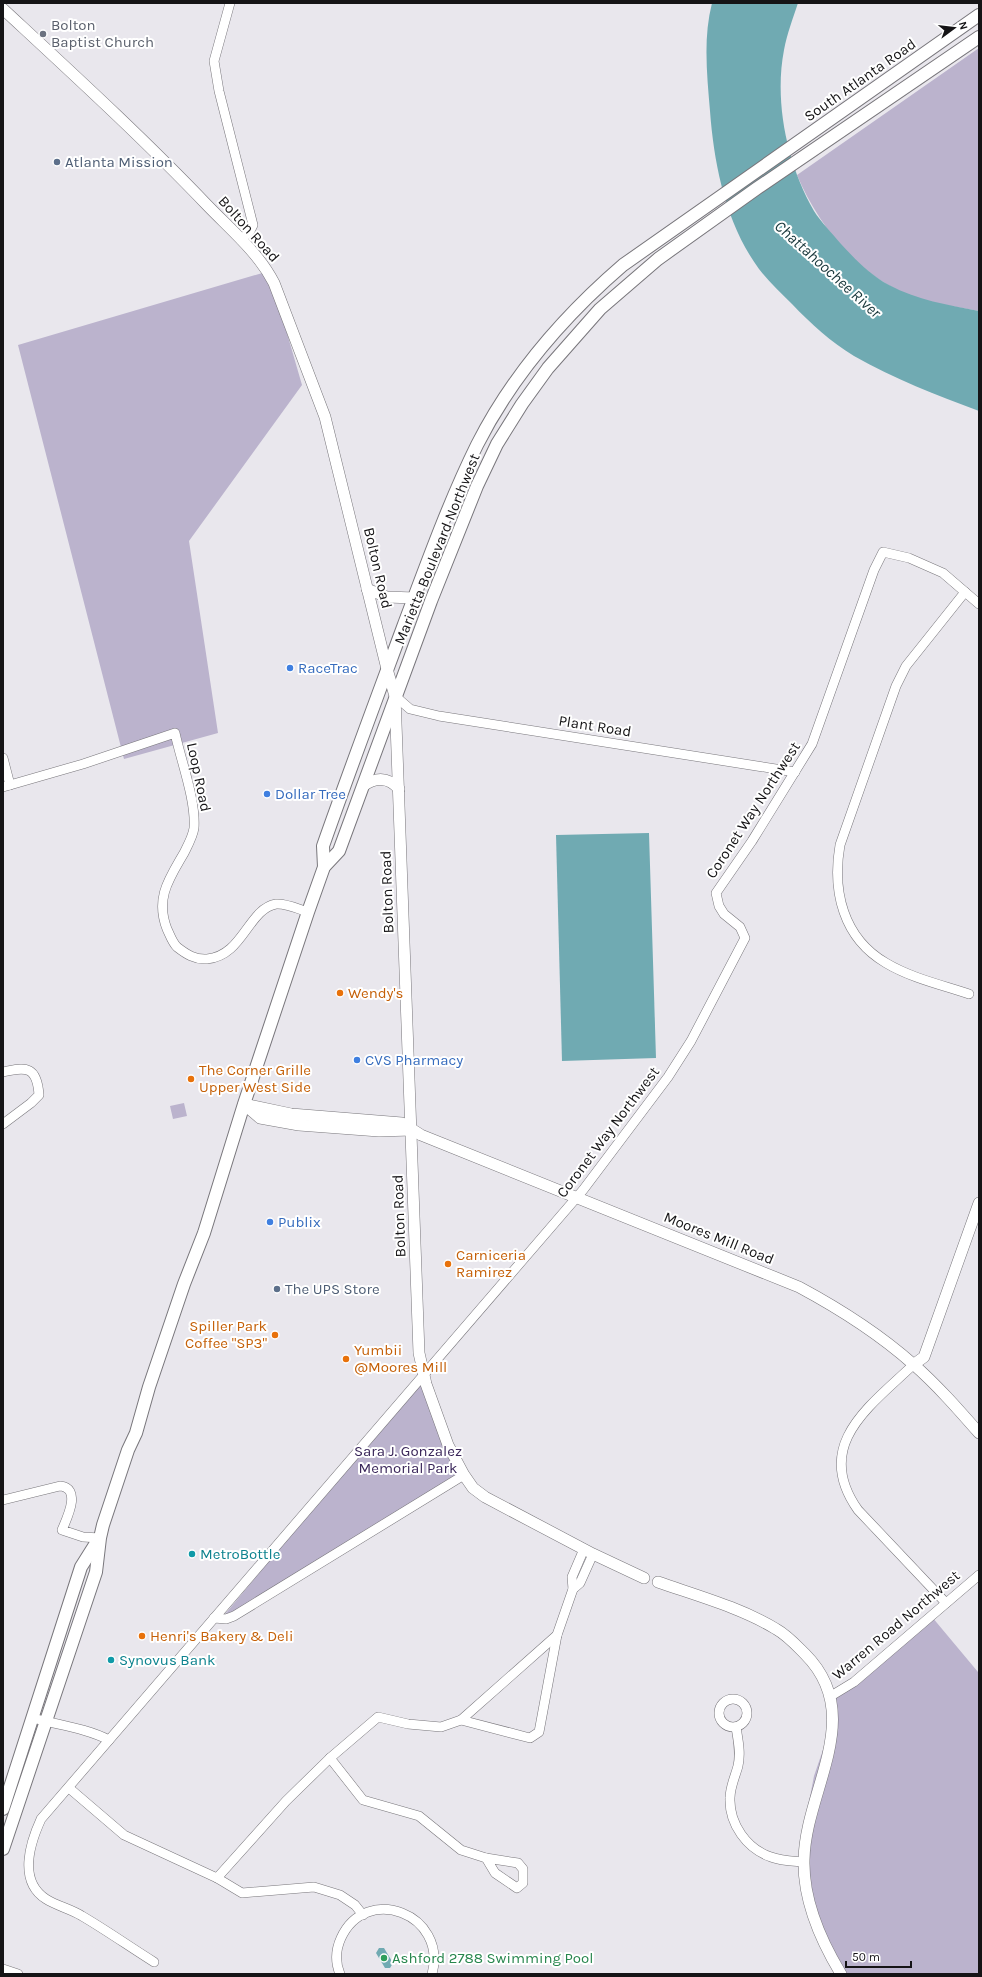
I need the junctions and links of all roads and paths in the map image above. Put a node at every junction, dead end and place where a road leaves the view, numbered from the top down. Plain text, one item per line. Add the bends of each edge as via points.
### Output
1 (230, 3) edge
2 (3, 9) edge
3 (979, 15) edge
4 (979, 37) edge
5 (758, 170) joint
6 (756, 189) joint
7 (241, 240) junction
8 (368, 589) junction
9 (965, 592) junction
10 (414, 598) junction
11 (979, 604) edge
12 (387, 670) junction
13 (395, 696) junction
14 (3, 758) edge
15 (795, 772) junction
16 (7, 786) edge
17 (362, 786) junction
18 (399, 790) junction
19 (324, 867) junction
20 (308, 912) junction
21 (969, 994) dead end
22 (3, 1072) edge
23 (244, 1104) junction
24 (3, 1124) edge
25 (411, 1130) junction
26 (576, 1197) junction
27 (979, 1204) edge
28 (913, 1365) junction
29 (423, 1376) junction
30 (979, 1433) edge
31 (464, 1475) junction
32 (3, 1500) edge
33 (100, 1538) junction
34 (588, 1551) junction
35 (979, 1575) edge
36 (644, 1578) dead end
37 (658, 1582) dead end
38 (946, 1603) junction
39 (214, 1618) junction
40 (557, 1635) junction
41 (831, 1696) junction
42 (33, 1718) junction
43 (461, 1720) junction
44 (47, 1722) junction
45 (736, 1727) dead end
46 (109, 1740) junction
47 (330, 1758) junction
48 (69, 1788) junction
49 (3, 1808) edge
50 (3, 1849) edge
51 (486, 1858) dead end
52 (804, 1862) junction
53 (217, 1878) junction
54 (363, 1915) junction
55 (154, 1962) dead end
56 (3, 1969) edge
57 (18, 1974) edge
58 (340, 1974) edge
59 (432, 1974) edge
60 (841, 1974) edge

1 - 7 street via 214,61 219,91 253,225
2 - 7 street, Bolton Road via 123,120
3 - 5 main road, South Atlanta Road
4 - 6 main road, South Atlanta Road
5 - 10 main road, Marietta Boulevard Northwest via 623,265 578,307 548,340 521,376 478,444 457,488
6 - 13 main road, Marietta Boulevard Northwest via 692,234 634,279 600,310 548,368 522,404 497,444 477,486
7 - 8 street, Bolton Road via 260,260 274,283 324,411
8 - 10 street via 387,597
8 - 12 street, Bolton Road
9 - 11 street, Coronet Way Northwest
9 - 15 street, Coronet Way Northwest via 944,573 909,558 883,552 874,570 812,744
9 - 21 street via 906,666 896,686 840,845 837,887 841,906 849,924 874,955 897,969
10 - 12 main road, Marietta Boulevard Northwest
12 - 13 street, Bolton Road
12 - 19 main road via 323,846
13 - 15 street, Plant Road via 410,709 439,716
13 - 17 main road, Marietta Boulevard Northwest
13 - 18 street, Bolton Road
14 - 16 street
15 - 26 street, Coronet Way Northwest via 716,893 724,914 740,927 745,938 729,970 691,1042 668,1077
16 - 20 street, Loop Road via 83,764 174,733 194,814 194,830 163,893 164,921 174,944 193,958 219,957 235,945 265,908 276,904
17 - 18 street via 381,779 393,783
17 - 19 main road, Marietta Boulevard Northwest via 339,851
18 - 25 street, Bolton Road
19 - 20 main road
20 - 23 main road
22 - 24 street via 19,1068 28,1069 34,1074 39,1095
23 - 25 street, Moores Mill Road via 260,1118 299,1125 379,1131
23 - 33 main road via 204,1233 180,1294
25 - 26 street, Moores Mill Road
25 - 29 street, Bolton Road via 419,1345
26 - 28 street, Moores Mill Road via 799,1287 858,1321
26 - 29 street, Coronet Way Northwest
27 - 28 street via 924,1357
28 - 30 street, Moores Mill Road
28 - 38 street via 853,1425 843,1450 842,1474 847,1493 858,1510
29 - 31 street, Bolton Road via 441,1430
29 - 39 street, Coronet Way Northwest
31 - 34 street, Bolton Road via 473,1488 485,1497
31 - 39 street via 234,1616 226,1619
32 - 33 street via 60,1486 66,1487 71,1491 72,1497 62,1530
33 - 42 main road via 81,1567
33 - 44 main road via 96,1572
34 - 36 street, Bolton Road
34 - 40 street via 580,1583 573,1589
35 - 38 street, Warren Road Northwest
37 - 41 street via 721,1604 776,1628 813,1662
38 - 41 street, Warren Road Northwest via 854,1682
39 - 46 street, Coronet Way Northwest
40 - 43 street
40 - 43 street via 539,1732 530,1738
41 - 52 street via 833,1736 808,1824
42 - 44 street
42 - 49 main road
43 - 47 street via 441,1727 408,1724 378,1717
44 - 46 street via 92,1732
44 - 50 main road
45 - 52 street via 740,1757 731,1785 730,1799 736,1826 747,1842 762,1853 780,1860
46 - 48 street, Coronet Way Northwest
47 - 51 street via 363,1800 419,1816 462,1850
47 - 53 street via 286,1801
48 - 53 street via 124,1835
48 - 55 street, Coronet Way Northwest via 41,1819 33,1837 29,1852 29,1874 36,1890 46,1899 81,1915
52 - 60 street via 810,1903 829,1952
53 - 54 street via 242,1892 314,1887 340,1895
54 - 58 street via 348,1926 339,1943 337,1961
54 - 59 street via 382,1909 392,1910 418,1922 427,1933 433,1947 435,1956
56 - 57 street

